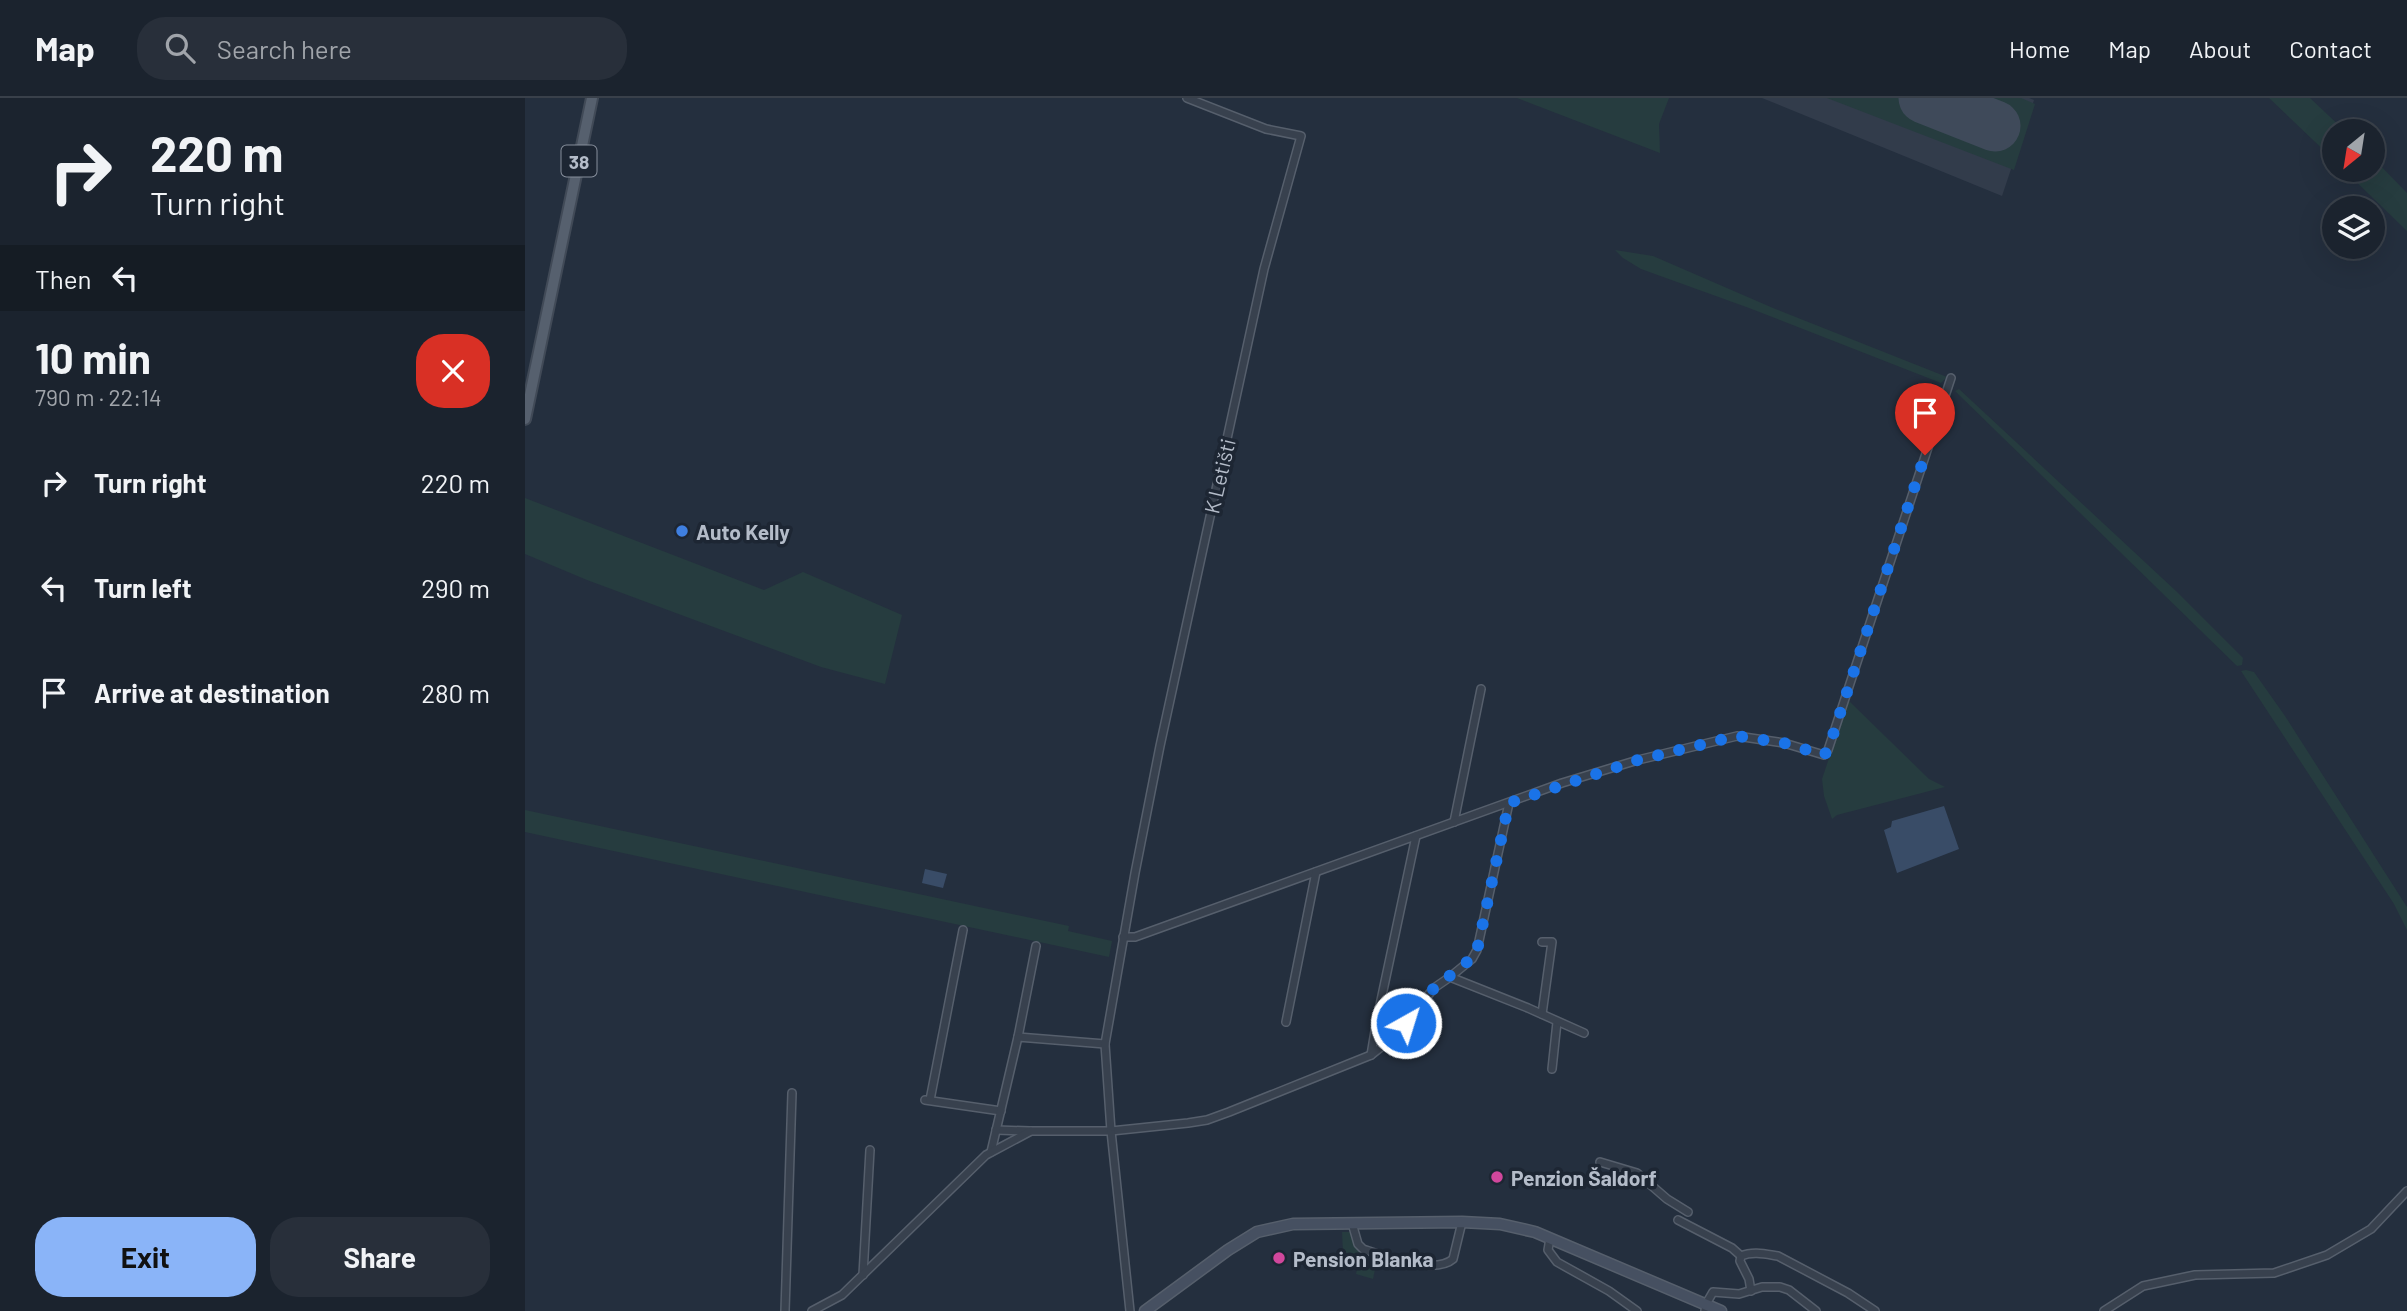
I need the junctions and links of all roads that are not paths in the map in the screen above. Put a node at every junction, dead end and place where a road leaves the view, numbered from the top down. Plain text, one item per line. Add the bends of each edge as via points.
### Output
1 (592, 98) edge
2 (1187, 98) edge
3 (1951, 378) dead end
4 (525, 419) edge
5 (1481, 689) dead end
6 (1509, 803) junction
7 (1454, 822) junction
8 (1416, 836) junction
9 (1316, 872) junction
10 (963, 930) dead end
11 (1123, 937) junction
12 (1542, 942) dead end
13 (1036, 946) dead end
14 (1450, 976) junction
15 (1542, 1014) junction
16 (1286, 1021) dead end
17 (1557, 1022) junction
18 (1584, 1033) dead end
19 (1018, 1037) junction
20 (1105, 1044) junction
21 (1371, 1055) junction
22 (1552, 1069) dead end
23 (792, 1093) dead end
24 (1000, 1111) junction
25 (996, 1130) junction
26 (1031, 1131) junction
27 (1111, 1131) junction
28 (870, 1150) dead end
29 (991, 1152) junction
30 (1600, 1161) dead end
31 (2407, 1191) edge
32 (1688, 1212) dead end
33 (1678, 1220) dead end
34 (1461, 1222) junction
35 (1352, 1223) junction
36 (1550, 1238) junction
37 (1741, 1256) junction
38 (863, 1275) junction
39 (1751, 1291) junction
40 (1705, 1308) edge
41 (785, 1311) edge
42 (812, 1311) edge
43 (1130, 1311) edge
44 (1145, 1311) edge
45 (1637, 1311) edge
46 (1721, 1311) edge
47 (1816, 1311) edge
48 (1875, 1311) edge
49 (2104, 1311) edge

1 - 4 main road, 38
2 - 11 street, K Letišti via 1266,129 1301,136 1264,269
3 - 6 street via 1824,755 1737,736 1638,760
5 - 7 street
6 - 7 street
6 - 14 street via 1477,950
7 - 8 street
8 - 9 street
8 - 21 street
9 - 11 street via 1135,937
9 - 16 street
10 - 24 street via 927,1100
11 - 20 street
12 - 15 street via 1552,942
13 - 19 street
14 - 15 street
14 - 21 street via 1434,988 1395,1036
15 - 17 street
17 - 18 street
17 - 22 street
19 - 20 street
19 - 24 street
20 - 27 street
21 - 27 street via 1207,1120
23 - 41 street
24 - 25 street
25 - 26 street
25 - 29 street
26 - 27 street
26 - 29 street
27 - 43 street
28 - 38 street
29 - 38 street
30 - 32 street via 1637,1173
31 - 49 street via 2371,1229 2327,1255 2274,1273 2195,1275 2143,1286
33 - 37 street
34 - 35 main road
34 - 35 street via 1453,1259 1439,1265 1363,1249
34 - 36 main road via 1500,1224
35 - 44 main road via 1293,1224 1257,1233
36 - 40 main road
36 - 45 street via 1548,1250 1557,1262
37 - 39 street
37 - 48 street via 1777,1256
38 - 42 street via 842,1295
39 - 40 street via 1713,1292
39 - 47 street via 1780,1287
40 - 46 main road

